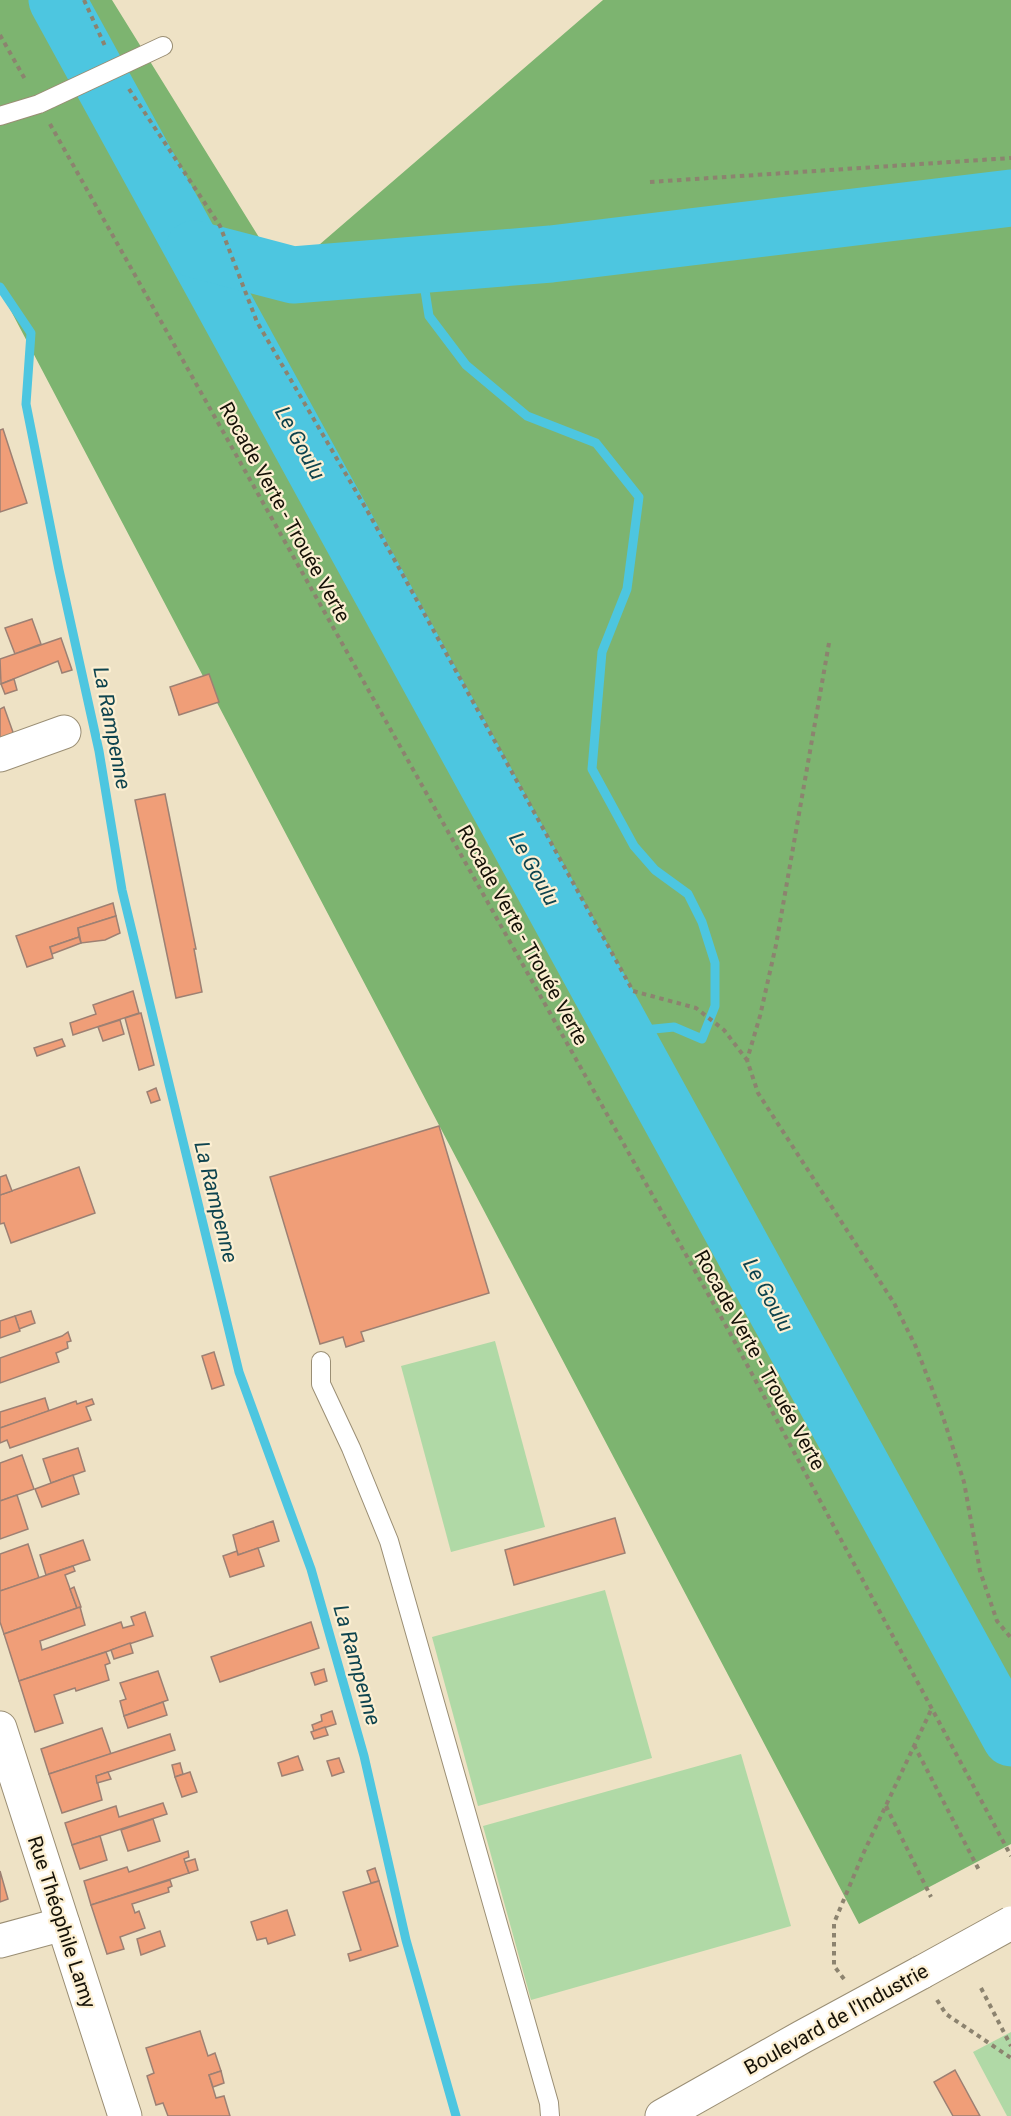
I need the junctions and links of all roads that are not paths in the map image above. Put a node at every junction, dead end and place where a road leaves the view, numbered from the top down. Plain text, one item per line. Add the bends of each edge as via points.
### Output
1 (163, 46) dead end
2 (0, 116) edge
3 (64, 732) dead end
4 (0, 755) edge
5 (321, 1361) dead end
6 (0, 1728) edge
7 (1011, 1923) edge
8 (63, 1924) junction
9 (0, 1941) edge
10 (125, 2116) edge
11 (550, 2116) edge
12 (663, 2116) edge

1 - 2 lane via 39,104
3 - 4 street
5 - 11 lane via 321,1384 389,1541
6 - 8 street, Rue Théophile Lamy
7 - 12 street, Boulevard de l'Industrie, bridge
8 - 9 street
8 - 10 street, Rue Théophile Lamy

